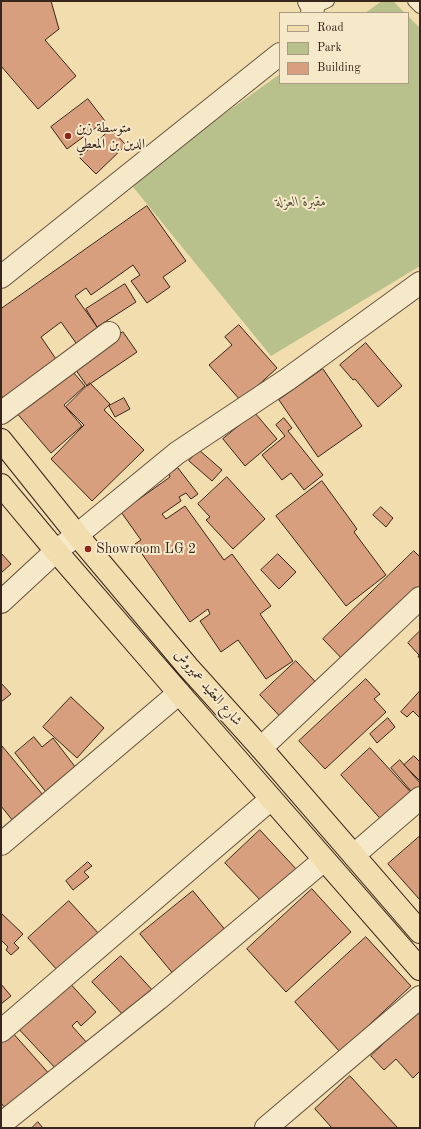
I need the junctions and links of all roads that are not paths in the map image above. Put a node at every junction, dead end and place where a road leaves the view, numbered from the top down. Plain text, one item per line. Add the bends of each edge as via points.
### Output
1 (414, 1) edge
2 (420, 7) edge
3 (279, 55) edge
4 (1, 276) edge
5 (420, 283) edge
6 (109, 333) dead end
7 (1, 413) edge
8 (1, 440) edge
9 (1, 484) edge
10 (77, 535) junction
11 (56, 551) junction
12 (420, 598) edge
13 (1, 602) edge
14 (179, 693) junction
15 (261, 748) junction
16 (420, 798) edge
17 (271, 799) junction
18 (1, 844) edge
19 (354, 855) junction
20 (324, 860) junction
21 (420, 932) edge
22 (420, 969) edge
23 (420, 997) edge
24 (1, 1031) edge
25 (1, 1124) edge
26 (266, 1128) edge

1 - 2 lane
3 - 4 street
5 - 10 street via 288,379 177,453
6 - 7 street
8 - 10 main road, شارع العقيد عميروش
9 - 11 main road, شارع العقيد عميروش
10 - 11 street
10 - 15 main road, شارع العقيد عميروش via 188,667
11 - 13 street
11 - 14 main road, شارع العقيد عميروش
12 - 15 street
14 - 17 main road, شارع العقيد عميروش
14 - 18 street
15 - 19 main road, شارع العقيد عميروش
16 - 19 street
17 - 20 main road, شارع العقيد عميروش
17 - 24 street
19 - 21 main road, شارع العقيد عميروش
20 - 22 main road, شارع العقيد عميروش
20 - 25 street via 158,999
23 - 26 street

